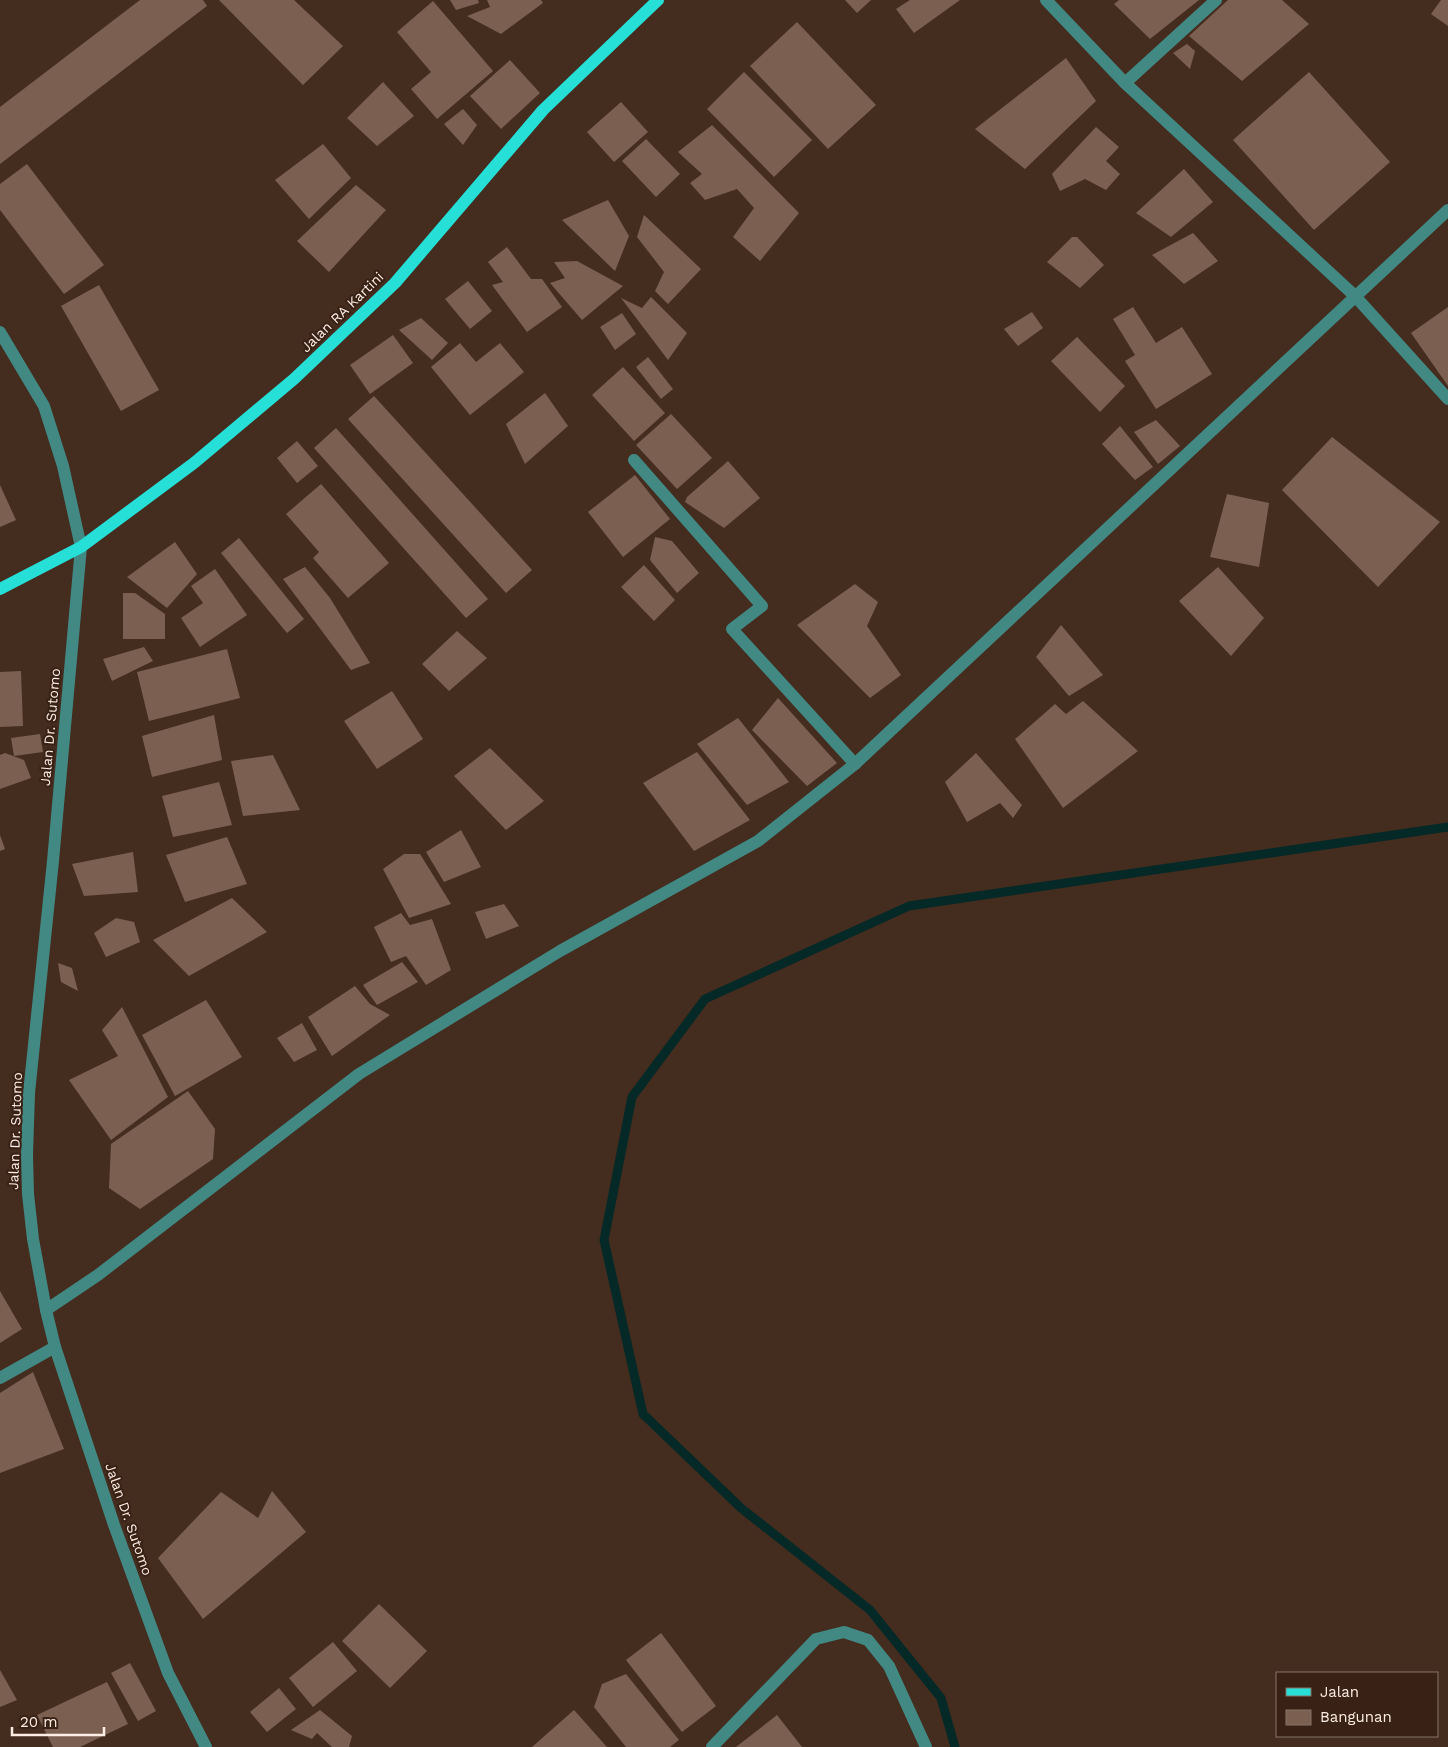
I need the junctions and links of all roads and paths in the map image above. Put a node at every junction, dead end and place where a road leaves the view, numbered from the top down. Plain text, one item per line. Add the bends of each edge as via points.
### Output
1 (658, 0) edge
2 (1046, 0) edge
3 (1216, 0) edge
4 (1125, 83) junction
5 (1448, 210) edge
6 (1355, 296) junction
7 (0, 332) edge
8 (1448, 399) edge
9 (634, 460) dead end
10 (81, 547) junction
11 (0, 589) edge
12 (855, 764) junction
13 (46, 1310) junction
14 (55, 1347) junction
15 (0, 1378) edge
16 (206, 1747) edge
17 (712, 1747) edge
18 (926, 1747) edge

1 - 10 main road, Jalan RA Kartini via 543,110 395,282 294,379 194,463
2 - 4 street
3 - 4 street
4 - 6 street
5 - 6 street
6 - 8 street
6 - 12 street
7 - 10 street, Jalan Dr. Sutomo via 44,406 63,466
9 - 12 street via 762,606 732,629
10 - 11 main road, Jalan RA Kartini
10 - 13 street, Jalan Dr. Sutomo via 29,1093 28,1194
12 - 13 street via 758,841 560,951 359,1074 98,1275
13 - 14 street, Jalan Dr. Sutomo
14 - 15 street
14 - 16 street, Jalan Dr. Sutomo via 114,1525 168,1673
17 - 18 street via 816,1638 844,1632 868,1640 889,1666

